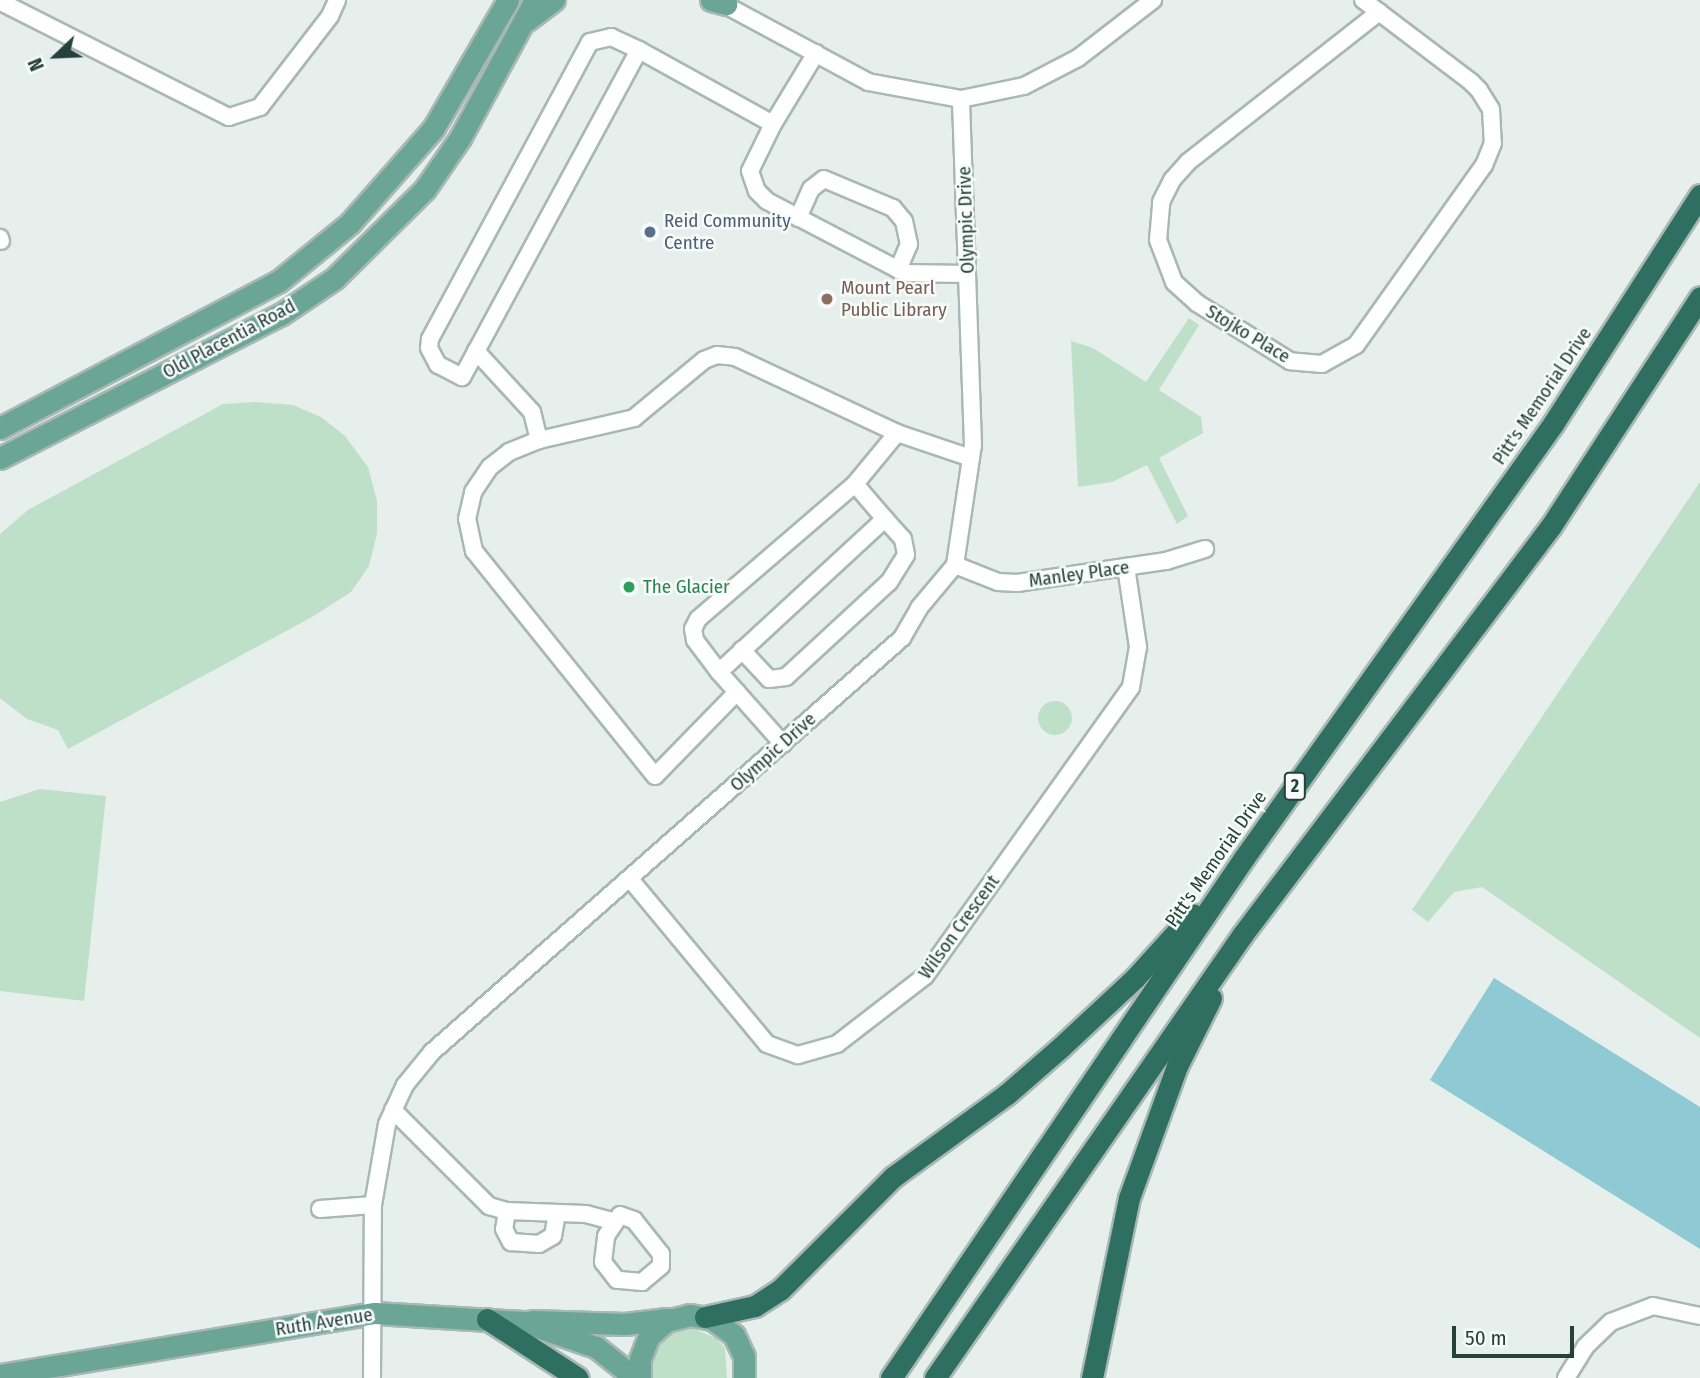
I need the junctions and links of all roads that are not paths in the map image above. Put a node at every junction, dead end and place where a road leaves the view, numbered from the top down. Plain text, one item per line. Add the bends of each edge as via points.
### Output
1 (337, 0) edge
2 (535, 0) edge
3 (554, 0) edge
4 (1153, 0) edge
5 (1363, 0) edge
6 (718, 1) edge
7 (3, 4) edge
8 (504, 4) edge
9 (1379, 12) junction
10 (521, 31) junction
11 (639, 50) junction
12 (816, 53) junction
13 (961, 99) junction
14 (773, 124) junction
15 (1700, 195) edge
16 (798, 218) junction
17 (898, 270) junction
18 (967, 274) junction
19 (1700, 297) edge
20 (476, 351) junction
21 (0, 428) edge
22 (897, 433) junction
23 (539, 440) junction
24 (0, 458) edge
25 (971, 458) junction
26 (855, 484) junction
27 (885, 519) junction
28 (1205, 549) dead end
29 (955, 565) junction
30 (1126, 567) junction
31 (742, 650) junction
32 (719, 672) junction
33 (737, 692) junction
34 (783, 744) junction
35 (1244, 858) junction
36 (630, 879) junction
37 (1243, 934) junction
38 (393, 1110) junction
39 (373, 1205) junction
40 (320, 1209) dead end
41 (507, 1211) junction
42 (557, 1213) junction
43 (612, 1221) junction
44 (375, 1313) junction
45 (1700, 1316) edge
46 (705, 1317) junction
47 (676, 1318) junction
48 (487, 1319) junction
49 (523, 1322) junction
50 (746, 1373) edge
51 (8, 1375) edge
52 (372, 1378) edge
53 (578, 1378) edge
54 (635, 1378) edge
55 (640, 1378) edge
56 (891, 1378) edge
57 (935, 1378) edge
58 (1092, 1378) edge
59 (1566, 1378) edge

1 - 7 street via 330,16 260,107 229,117
2 - 10 main road, Old Placentia Road
3 - 10 main road via 531,13
4 - 13 street via 1078,58 1024,86
5 - 9 street, Stojko Place
6 - 12 street
8 - 21 main road, Old Placentia Road via 433,129 350,223 279,281
9 - 9 street, Stojko Place via 1479,90 1491,109 1493,143 1485,165 1356,345 1331,361 1300,363 1280,356 1181,290 1160,251 1158,215 1172,180 1188,162
10 - 24 main road, Old Placentia Road via 425,189 335,278 280,315
11 - 14 street
11 - 20 street
11 - 20 street via 599,37 582,51 429,348 438,365 462,377
12 - 13 street via 868,82
12 - 14 street
13 - 18 street, Olympic Drive
14 - 16 street via 752,163 752,181 767,201
15 - 35 highway, Pitt's Memorial Drive / 2 via 1553,424
16 - 17 street
16 - 17 street via 811,189 824,179 893,208 904,221 909,244
17 - 18 street via 916,277
18 - 25 street, Olympic Drive
19 - 37 highway via 1551,526
20 - 23 street via 521,396 532,412
22 - 23 street via 735,356 717,355 704,360 634,418
22 - 25 street
22 - 26 street
23 - 33 street via 509,452 481,477 467,519 470,539 597,706 655,776
25 - 29 street, Olympic Drive
26 - 27 street
26 - 32 street via 698,618 695,640
27 - 31 street
27 - 31 street via 902,539 905,555 877,595 778,681 769,679
28 - 30 street, Manley Place
29 - 30 street, Manley Place via 1007,583
29 - 34 street, Olympic Drive via 919,608 902,638
30 - 36 street, Wilson Crescent via 1138,647 1131,687 925,976 837,1044 797,1055 767,1044
31 - 32 street
32 - 33 street
33 - 34 street
34 - 36 street, Olympic Drive
35 - 46 highway via 1135,978 1089,1021 1007,1094 893,1177 780,1290 755,1306
35 - 56 highway, Pitt's Memorial Drive / 2
36 - 38 street, Olympic Drive via 432,1052 405,1085
37 - 57 highway
37 - 58 highway via 1177,1066 1146,1145 1120,1235
38 - 39 street, Olympic Drive
38 - 41 street via 481,1199
39 - 40 street
39 - 44 street, Olympic Drive
41 - 42 street
41 - 42 street via 504,1228 511,1242 539,1244 553,1236
42 - 43 street
43 - 43 street via 604,1249 608,1273 631,1284 642,1282 661,1266 655,1242 627,1216
44 - 48 main road, Ruth Avenue
44 - 51 main road, Ruth Avenue
44 - 52 street, Olympic Drive
45 - 59 street via 1653,1306 1611,1322 1585,1347
46 - 47 main road
46 - 50 main road via 730,1330
47 - 49 main road via 625,1324
47 - 55 main road via 660,1325 645,1343
48 - 49 main road, Ruth Avenue
48 - 53 highway
49 - 54 main road, Ruth Avenue via 596,1347

